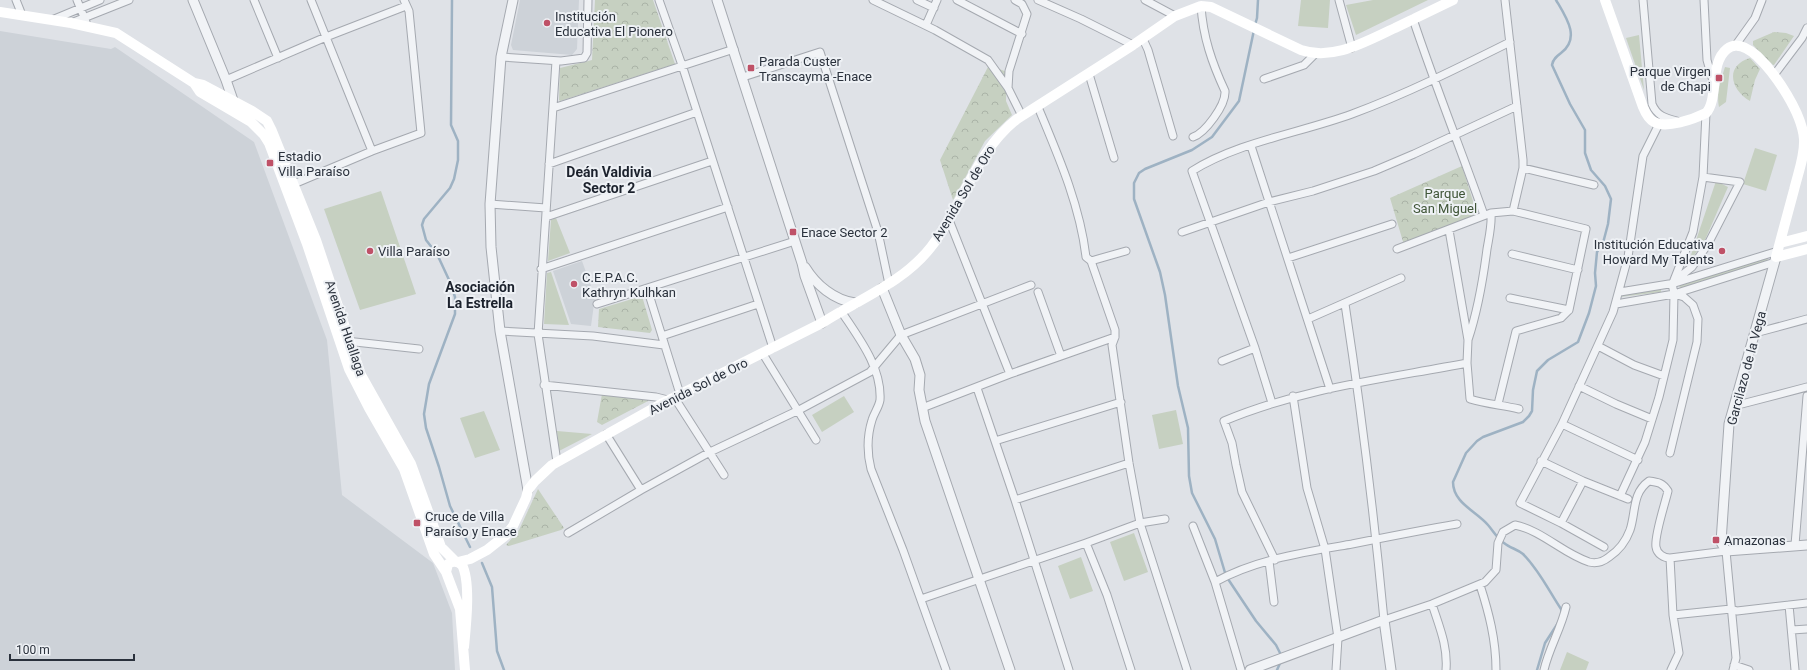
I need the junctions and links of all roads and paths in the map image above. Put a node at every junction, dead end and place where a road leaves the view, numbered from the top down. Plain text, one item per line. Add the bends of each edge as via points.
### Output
1 (16, 0) edge
2 (77, 0) edge
3 (100, 0) edge
4 (129, 0) edge
5 (193, 0) edge
6 (254, 0) edge
7 (311, 0) edge
8 (513, 0) edge
9 (588, 0) edge
10 (659, 0) edge
11 (717, 0) edge
12 (873, 0) edge
13 (917, 0) edge
14 (937, 0) edge
15 (957, 0) edge
16 (1015, 0) edge
17 (1038, 0) edge
18 (1146, 0) edge
19 (1339, 0) edge
20 (1453, 0) edge
21 (1505, 0) edge
22 (1605, 0) edge
23 (1643, 0) edge
24 (1704, 0) edge
25 (1762, 0) edge
26 (1023, 2) edge
27 (405, 3) edge
28 (1202, 3) edge
29 (80, 8) junction
30 (934, 8) junction
31 (0, 12) edge
32 (22, 15) junction
33 (1175, 16) junction
34 (1413, 19) junction
35 (52, 20) junction
36 (86, 22) junction
37 (926, 25) junction
38 (1807, 28) edge
39 (1022, 34) junction
40 (326, 37) junction
41 (1143, 38) junction
42 (1510, 42) junction
43 (1133, 46) junction
44 (1735, 46) junction
45 (1352, 48) junction
46 (734, 49) junction
47 (1316, 53) junction
48 (501, 57) junction
49 (278, 58) junction
50 (556, 60) junction
51 (682, 66) junction
52 (1089, 74) junction
53 (1774, 75) junction
54 (743, 76) junction
55 (1264, 79) dead end
56 (226, 80) junction
57 (1433, 80) junction
58 (194, 83) junction
59 (1714, 83) junction
60 (1008, 88) junction
61 (235, 102) junction
62 (1038, 106) junction
63 (1517, 106) junction
64 (553, 108) junction
65 (697, 112) junction
66 (1706, 113) junction
67 (237, 114) junction
68 (1022, 116) junction
69 (1679, 122) junction
70 (1659, 124) junction
71 (1455, 134) junction
72 (1173, 136) dead end
73 (1193, 137) dead end
74 (1251, 146) junction
75 (372, 151) junction
76 (1114, 158) dead end
77 (712, 161) junction
78 (549, 164) junction
79 (1523, 168) junction
80 (1703, 177) junction
81 (1594, 185) dead end
82 (290, 186) junction
83 (1270, 202) junction
84 (490, 204) junction
85 (728, 207) junction
86 (546, 208) junction
87 (1513, 211) junction
88 (1488, 214) junction
89 (546, 217) junction
90 (949, 220) junction
91 (1210, 223) junction
92 (1392, 224) dead end
93 (1449, 230) junction
94 (1182, 232) dead end
95 (1807, 236) edge
96 (795, 241) junction
97 (1397, 249) dead end
98 (1807, 249) edge
99 (1126, 251) dead end
100 (1777, 253) junction
101 (1512, 254) dead end
102 (743, 257) junction
103 (1288, 258) junction
104 (1091, 261) junction
105 (802, 263) junction
106 (541, 269) junction
107 (1578, 270) junction
108 (1401, 278) dead end
109 (1672, 284) junction
110 (1031, 285) dead end
111 (886, 286) junction
112 (647, 288) junction
113 (1038, 292) dead end
114 (1620, 292) junction
115 (1674, 294) junction
116 (1510, 298) dead end
117 (855, 303) junction
118 (597, 304) dead end
119 (758, 304) junction
120 (982, 304) junction
121 (1345, 304) junction
122 (1616, 304) junction
123 (1569, 310) junction
124 (841, 311) junction
125 (1807, 318) edge
126 (1308, 319) junction
127 (822, 323) junction
128 (500, 331) junction
129 (1755, 333) junction
130 (538, 334) junction
131 (901, 335) junction
132 (662, 336) junction
133 (1115, 337) junction
134 (1468, 340) junction
135 (345, 341) junction
136 (664, 345) junction
137 (1598, 346) junction
138 (419, 348) dead end
139 (773, 348) junction
140 (1255, 348) junction
141 (763, 354) junction
142 (1061, 356) junction
143 (1222, 361) dead end
144 (1467, 363) junction
145 (875, 367) junction
146 (1010, 374) junction
147 (1664, 376) junction
148 (1357, 383) junction
149 (544, 386) junction
150 (1579, 386) junction
151 (1807, 387) edge
152 (977, 388) junction
153 (1330, 389) junction
154 (1293, 396) junction
155 (1807, 396) edge
156 (674, 397) junction
157 (1121, 402) junction
158 (1272, 403) junction
159 (1498, 404) junction
160 (1734, 406) junction
161 (922, 408) junction
162 (799, 410) junction
163 (1518, 410) dead end
164 (1652, 419) junction
165 (1562, 424) junction
166 (606, 434) junction
167 (816, 440) dead end
168 (995, 441) junction
169 (710, 452) junction
170 (1670, 453) dead end
171 (1638, 460) junction
172 (1541, 461) junction
173 (557, 462) junction
174 (1129, 463) junction
175 (724, 475) dead end
176 (1583, 481) junction
177 (528, 490) junction
178 (641, 490) junction
179 (1620, 496) junction
180 (1628, 499) dead end
181 (1015, 500) junction
182 (1164, 519) dead end
183 (1140, 523) junction
184 (1561, 523) junction
185 (1457, 524) dead end
186 (1193, 526) dead end
187 (568, 533) dead end
188 (1376, 539) junction
189 (1086, 543) junction
190 (1796, 545) junction
191 (1807, 545) edge
192 (1604, 547) dead end
193 (1325, 549) junction
194 (1726, 551) junction
195 (1668, 558) junction
196 (1035, 560) junction
197 (1272, 561) junction
198 (460, 566) junction
199 (446, 574) junction
200 (979, 578) junction
201 (1214, 582) junction
202 (1482, 583) junction
203 (921, 599) junction
204 (1274, 602) dead end
205 (1807, 603) edge
206 (1432, 604) junction
207 (1789, 605) junction
208 (1566, 607) dead end
209 (1731, 609) junction
210 (1672, 615) junction
211 (1384, 620) junction
212 (1807, 629) edge
213 (1792, 630) junction
214 (1338, 638) junction
215 (464, 647) junction
216 (1733, 668) edge
217 (465, 670) edge
218 (946, 670) edge
219 (1010, 670) edge
220 (1069, 670) edge
221 (1131, 670) edge
222 (1187, 670) edge
223 (1241, 670) edge
224 (1251, 670) edge
225 (1336, 670) edge
226 (1391, 670) edge
227 (1446, 670) edge
228 (1496, 670) edge
229 (1544, 670) edge
230 (1671, 670) edge
231 (1749, 670) edge
232 (1795, 670) edge

1 - 32 street
2 - 29 street
3 - 29 street
4 - 36 street
5 - 56 street
6 - 49 street
7 - 40 street
8 - 48 street
9 - 50 street via 587,53 584,58 578,60
10 - 51 street
11 - 46 street
12 - 37 street
13 - 30 street
14 - 30 street
15 - 39 street
16 - 26 street
17 - 43 street
18 - 33 street
19 - 45 street
20 - 34 main road
21 - 42 street
22 - 70 main road via 1643,107 1648,118
23 - 69 street via 1652,104 1659,115
24 - 59 street via 1707,60
25 - 44 street via 1755,18
26 - 39 street via 1027,14
27 - 40 street
27 - 75 street via 409,11 421,133
28 - 33 main road, Avenida Sol de Oro
28 - 47 main road via 1287,44
28 - 73 street via 1207,48 1225,91 1225,97 1220,109 1201,134
29 - 35 street
29 - 36 street
30 - 37 street
31 - 32 main road
32 - 35 main road
33 - 41 main road, Avenida Sol de Oro
34 - 45 main road
34 - 57 street
35 - 36 main road
36 - 58 main road via 124,37
37 - 60 street via 988,60
38 - 53 street
39 - 60 street via 1010,67
40 - 49 street
40 - 75 street
41 - 43 main road, Avenida Sol de Oro
41 - 72 street
42 - 57 street
42 - 63 street
43 - 52 main road, Avenida Sol de Oro
44 - 53 main road via 1749,50
44 - 59 main road via 1728,48 1723,54
45 - 47 main road
46 - 51 street
46 - 54 street
47 - 55 street via 1304,65
48 - 50 street
48 - 84 street
49 - 56 street
50 - 64 street
51 - 64 street
51 - 65 street
52 - 62 main road, Avenida Sol de Oro
52 - 76 street
53 - 100 main road via 1797,115 1804,139 1801,164
54 - 96 street
54 - 111 street via 820,52 878,232
56 - 61 street
57 - 71 street
57 - 74 street via 1351,114
58 - 61 main road, Avenida Huallaga via 204,85
58 - 67 main road, Avenida Huallaga via 200,92
59 - 66 main road via 1712,104
60 - 68 street
61 - 67 street
61 - 82 main road, Avenida Huallaga via 267,121
62 - 68 main road, Avenida Sol de Oro
62 - 104 street via 1061,163 1079,220 1086,257
63 - 71 street
63 - 79 street
64 - 78 street
65 - 77 street
65 - 78 street
66 - 69 main road
66 - 80 street
67 - 82 main road, Avenida Huallaga via 257,127 264,135
68 - 90 main road, Avenida Sol de Oro via 988,148
69 - 70 main road
70 - 114 street via 1643,156 1628,257
71 - 83 street via 1374,171
71 - 88 street
74 - 83 street
74 - 91 street via 1220,156 1192,171
75 - 82 street
77 - 85 street
77 - 89 street
78 - 86 street
79 - 81 street
79 - 87 street
80 - 109 street via 1693,232
80 - 109 street via 1740,182 1708,244 1692,267
82 - 135 main road, Avenida Huallaga via 316,240
83 - 91 street
83 - 103 street
84 - 86 street
84 - 128 street via 491,247
85 - 102 street
85 - 106 street
86 - 89 street
87 - 88 street
87 - 107 street via 1586,229
88 - 93 street
88 - 134 street via 1492,221 1484,272
89 - 106 street
90 - 111 main road, Avenida Sol de Oro via 920,259
90 - 120 street
91 - 94 street
91 - 140 street
92 - 103 street
93 - 97 street
93 - 134 street
95 - 100 main road
96 - 102 street
96 - 105 street
98 - 100 main road
99 - 104 street
100 - 109 street
100 - 115 street
100 - 129 street, Garcilazo de la Vega
101 - 107 street
102 - 112 street
102 - 119 street
103 - 126 street
104 - 133 street via 1115,330
105 - 117 street via 822,288 841,300
105 - 127 street
106 - 130 street
107 - 123 street
108 - 121 street
109 - 114 street
109 - 115 street
110 - 120 street
111 - 117 main road, Avenida Sol de Oro
111 - 131 street
112 - 118 street
112 - 132 street
113 - 142 street
114 - 122 street
115 - 122 street
115 - 147 street via 1673,340
115 - 170 street via 1684,297 1693,305 1698,319 1697,342
116 - 123 street
117 - 124 main road, Avenida Sol de Oro
119 - 132 street
119 - 139 street
120 - 131 street
120 - 146 street
121 - 126 street
121 - 148 street
122 - 137 street
123 - 159 street via 1561,318 1516,331
124 - 127 main road, Avenida Sol de Oro
124 - 145 street
125 - 129 street
126 - 153 street
127 - 139 main road, Avenida Sol de Oro
128 - 130 street
128 - 177 street
129 - 160 street, Garcilazo de la Vega
130 - 136 street via 593,336
130 - 149 street
131 - 145 street
131 - 161 street via 915,359 920,376
132 - 136 street
133 - 142 street
133 - 157 street via 1112,345
134 - 144 street
135 - 138 street
135 - 198 main road, Avenida Huallaga via 369,392 412,464 441,547
135 - 199 main road, Avenida Huallaga via 349,370 404,469 434,554
136 - 156 street
137 - 147 street via 1634,365
137 - 150 street
139 - 141 main road, Avenida Sol de Oro
140 - 143 street
140 - 158 street
141 - 156 main road, Avenida Sol de Oro
141 - 162 street
142 - 146 street
144 - 148 street
144 - 159 street via 1470,399 1481,403
145 - 162 street
145 - 203 street via 880,401 872,420 868,456
146 - 152 street
147 - 164 street
148 - 153 street
148 - 188 street
149 - 156 street
149 - 173 street
150 - 164 street
150 - 165 street
151 - 160 street
152 - 161 street
152 - 168 street
153 - 154 street
154 - 158 street
154 - 193 street via 1307,488
155 - 190 street
156 - 166 main road, Avenida Sol de Oro
156 - 169 street
157 - 168 street
157 - 174 street
158 - 197 street via 1224,421 1232,443 1242,492
159 - 163 street
160 - 194 street, Garcilazo de la Vega via 1729,424 1721,542
161 - 200 street
162 - 167 street
162 - 169 street
164 - 171 street
165 - 171 street
165 - 172 street
166 - 173 main road, Avenida Sol de Oro
166 - 178 street
168 - 181 street
169 - 175 street
169 - 178 street
171 - 179 street
172 - 176 street
172 - 184 street via 1520,503
173 - 177 main road, Avenida Sol de Oro
174 - 181 street
174 - 183 street
176 - 179 street
176 - 184 street
177 - 198 main road, Avenida Sol de Oro via 506,535
178 - 187 street
179 - 180 street
181 - 196 street
182 - 183 street
183 - 189 street
183 - 222 street
184 - 192 street
185 - 188 street
186 - 201 street
188 - 193 street
188 - 211 street
189 - 196 street
189 - 221 street via 1107,595
190 - 191 street
190 - 194 street
193 - 197 street
193 - 214 street
194 - 195 street
194 - 209 street
195 - 202 street via 1659,553 1656,547 1668,491 1665,485 1649,480 1637,492 1629,532 1615,553 1604,562 1590,562 1528,528 1515,525 1503,532 1498,543 1496,570
195 - 210 street
196 - 200 street
196 - 220 street
197 - 201 street via 1242,569
197 - 204 street
198 - 199 main road via 448,564
198 - 199 main road, Avenida Sol de Oro via 461,578 455,580
198 - 215 main road, Avenida Huallaga via 466,581 467,615
199 - 215 main road, Avenida Huallaga via 460,609
200 - 203 street
200 - 219 street
201 - 223 street
202 - 206 street
202 - 228 street via 1495,640
203 - 218 street
205 - 207 street
206 - 211 street
206 - 227 street via 1445,645
207 - 209 street via 1737,611
207 - 213 street
208 - 229 street
209 - 210 street
209 - 216 street via 1736,658
210 - 230 street via 1679,653
211 - 214 street
211 - 226 street
212 - 213 street
213 - 232 street
214 - 224 street
214 - 225 street
215 - 217 main road, Avenida Huallaga
216 - 231 street

